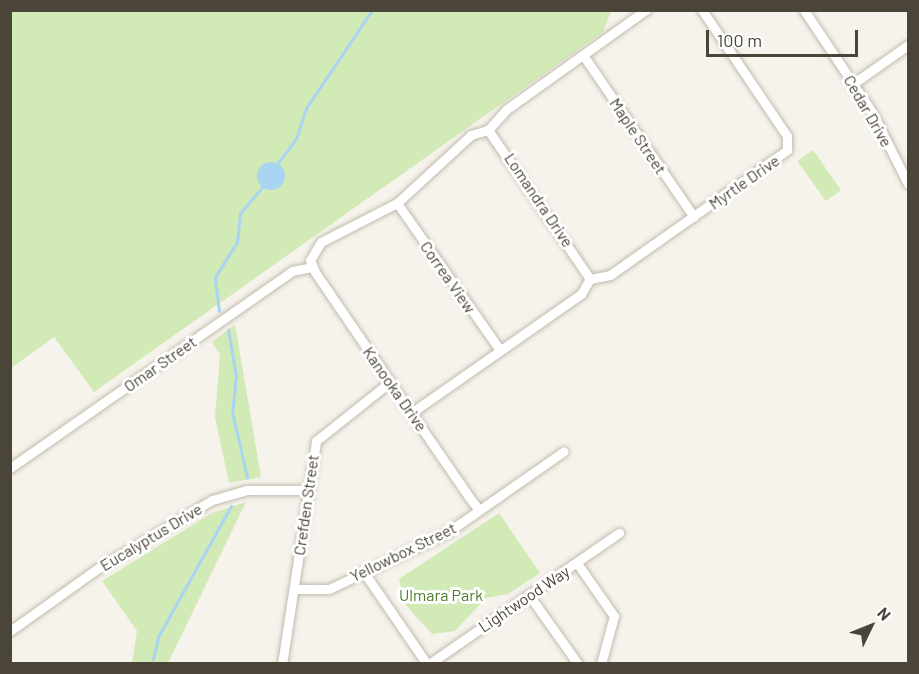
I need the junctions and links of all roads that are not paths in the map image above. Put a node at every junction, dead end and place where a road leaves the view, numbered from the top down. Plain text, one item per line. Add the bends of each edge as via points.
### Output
1 (646, 10) edge
2 (702, 10) edge
3 (804, 10) edge
4 (909, 45) edge
5 (583, 56) junction
6 (854, 83) junction
7 (488, 130) junction
8 (908, 182) edge
9 (397, 203) junction
10 (694, 217) junction
11 (312, 267) junction
12 (590, 279) junction
13 (500, 350) junction
14 (390, 382) junction
15 (411, 413) junction
16 (564, 451) dead end
17 (10, 468) edge
18 (309, 490) junction
19 (479, 510) junction
20 (619, 533) dead end
21 (577, 563) junction
22 (363, 571) junction
23 (294, 588) junction
24 (529, 595) junction
25 (10, 631) edge
26 (282, 663) edge
27 (428, 663) edge
28 (578, 663) edge
29 (601, 663) edge

1 - 5 street
2 - 10 street, Myrtle Drive via 790,144 782,156
3 - 6 street, Cedar Drive
4 - 6 street
5 - 7 street via 507,109
5 - 10 street, Maple Street
6 - 8 street, Cedar Drive
7 - 9 street via 471,135
7 - 12 street, Lomandra Drive
9 - 11 street via 321,242 310,255
9 - 13 street, Correa View
10 - 12 street, Myrtle Drive via 610,275
11 - 14 street, Kanooka Drive
11 - 17 street, Omar Street via 292,271
12 - 13 street via 581,294
13 - 15 street
14 - 15 street, Kanooka Drive
14 - 18 street, Crefden Street via 320,434
15 - 19 street, Kanooka Drive
16 - 19 street, Yellowbox Street
18 - 23 street, Crefden Street
18 - 25 street, Eucalyptus Drive via 259,489 212,500 98,569
19 - 22 street, Yellowbox Street via 448,532
20 - 21 street, Lightwood Way
21 - 24 street, Lightwood Way
21 - 29 street via 614,616
22 - 23 street, Yellowbox Street via 329,589
22 - 27 street
23 - 26 street, Crefden Street
24 - 27 street, Lightwood Way
24 - 28 street

